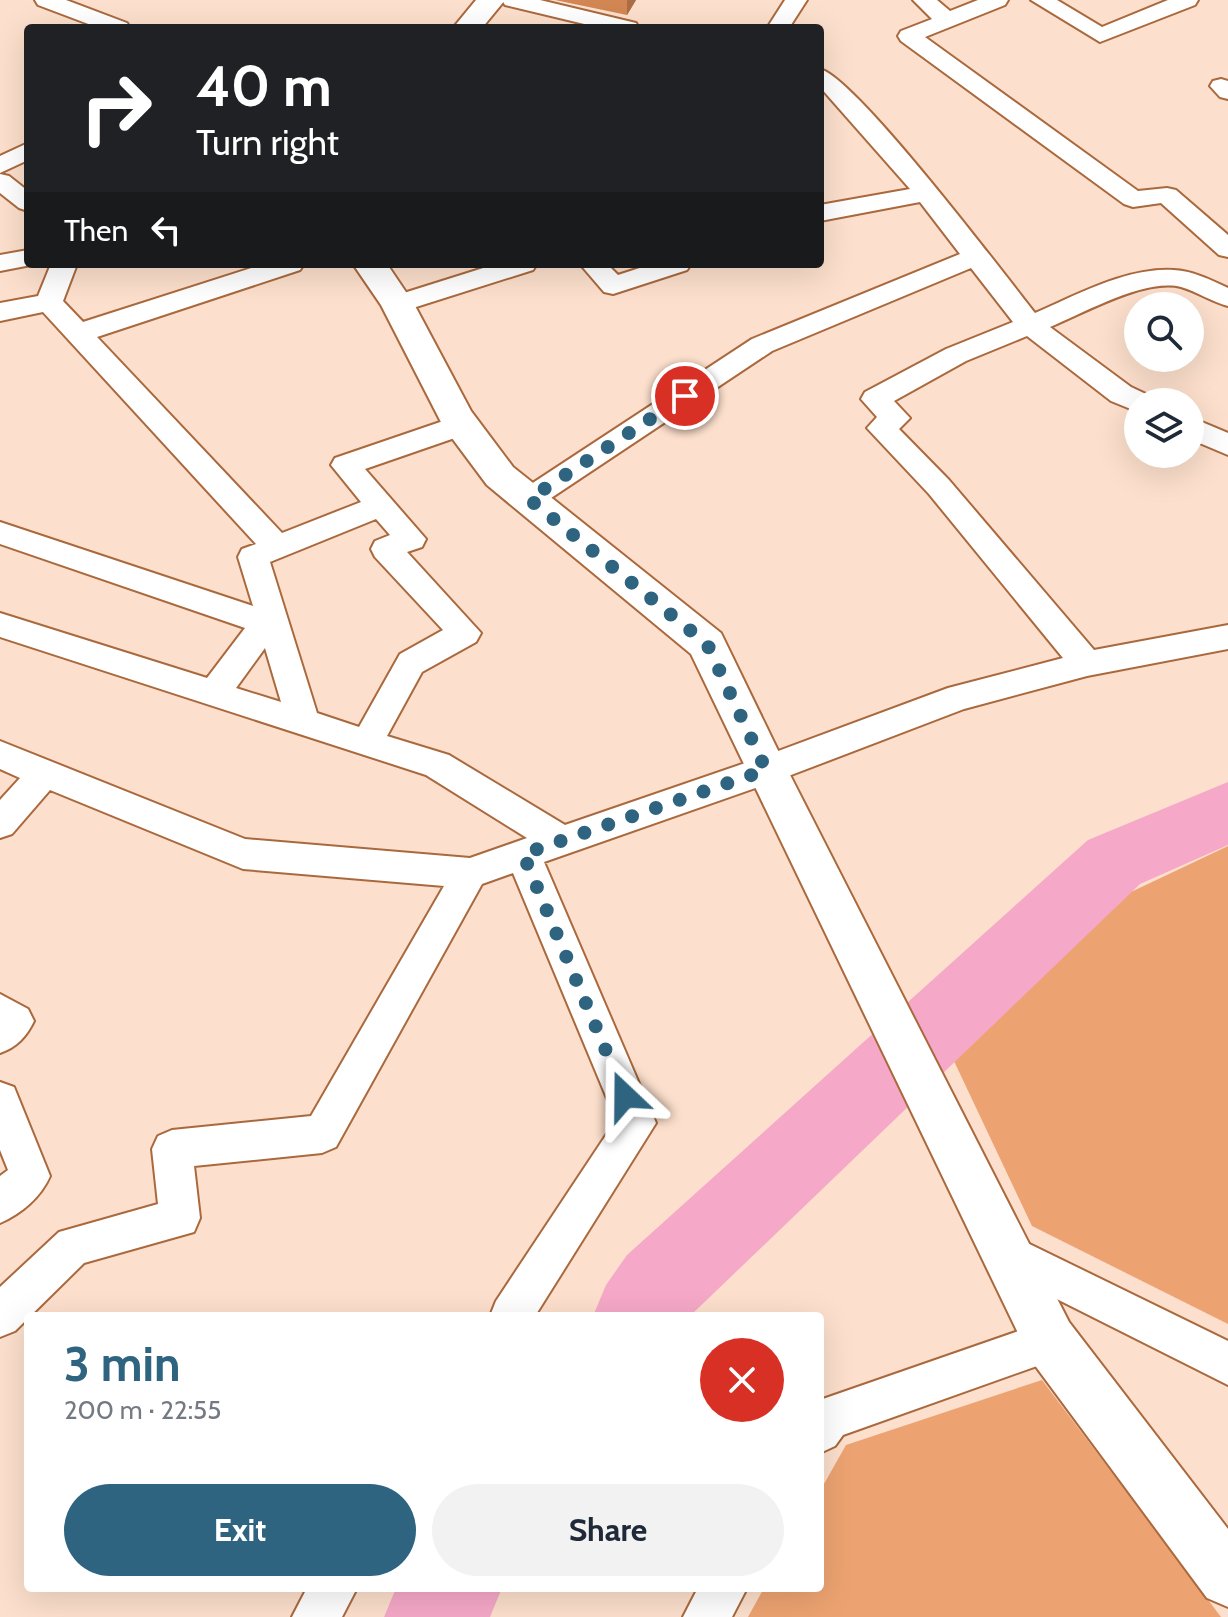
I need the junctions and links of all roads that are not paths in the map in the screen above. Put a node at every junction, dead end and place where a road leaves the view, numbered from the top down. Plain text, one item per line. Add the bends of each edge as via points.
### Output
1 (46, 0) edge
2 (491, 0) edge
3 (513, 0) edge
4 (796, 0) edge
5 (924, 0) edge
6 (997, 0) edge
7 (1042, 0) edge
8 (1119, 0) edge
9 (1187, 0) edge
10 (1146, 17) junction
11 (948, 21) junction
12 (109, 24) edge
13 (470, 24) edge
14 (612, 24) edge
15 (781, 24) edge
16 (824, 79) edge
17 (1228, 84) edge
18 (1228, 92) edge
19 (24, 152) edge
20 (0, 166) edge
21 (0, 181) edge
22 (925, 194) junction
23 (24, 200) edge
24 (824, 212) edge
25 (1228, 249) edge
26 (978, 256) junction
27 (24, 259) edge
28 (0, 263) edge
29 (62, 268) edge
30 (279, 268) edge
31 (373, 268) edge
32 (511, 268) edge
33 (597, 268) edge
34 (666, 268) edge
35 (1174, 278) junction
36 (1228, 298) edge
37 (49, 302) junction
38 (397, 304) junction
39 (0, 312) edge
40 (1030, 325) junction
41 (79, 333) junction
42 (1124, 395) edge
43 (462, 425) junction
44 (1204, 434) edge
45 (1228, 445) edge
46 (529, 499) junction
47 (381, 505) junction
48 (0, 533) edge
49 (277, 547) junction
50 (0, 625) edge
51 (1228, 637) edge
52 (1087, 664) junction
53 (214, 693) junction
54 (304, 723) junction
55 (367, 742) junction
56 (0, 755) edge
57 (766, 770) junction
58 (44, 773) junction
59 (0, 824) edge
60 (561, 841) junction
61 (523, 854) junction
62 (470, 873) junction
63 (0, 1011) edge
64 (0, 1036) edge
65 (0, 1100) edge
66 (0, 1203) edge
67 (1007, 1253) junction
68 (514, 1312) edge
69 (0, 1316) edge
70 (1050, 1341) junction
71 (1228, 1364) edge
72 (824, 1424) edge
73 (1228, 1577) edge
74 (331, 1592) edge
75 (722, 1592) edge
76 (315, 1617) edge
77 (706, 1617) edge

1 - 12 street
2 - 13 street
3 - 14 street
4 - 15 street
5 - 11 street
6 - 11 street
7 - 10 street via 1100,35
8 - 10 street
9 - 10 street
11 - 25 street via 909,36 1133,199 1167,195
16 - 22 street
17 - 18 street via 1221,86
19 - 20 street
21 - 23 street
22 - 24 street
22 - 26 street
25 - 35 street
26 - 40 street
26 - 46 street via 762,345
27 - 28 street
29 - 37 street
30 - 41 street
31 - 38 street
32 - 38 street
33 - 34 street via 613,286
35 - 36 street
35 - 40 street via 1127,286
37 - 39 street
37 - 41 street
38 - 43 street
40 - 42 street
40 - 52 street via 956,355 875,399 896,418 881,428 939,487
41 - 49 street
43 - 46 street via 500,476
43 - 47 street via 345,465
44 - 45 street
46 - 57 street via 707,644
47 - 49 street
47 - 55 street via 411,539 386,549 465,633 411,663
48 - 53 street via 266,623
49 - 54 street via 253,557
50 - 53 street
51 - 52 street
52 - 57 street via 959,697
53 - 54 street
54 - 55 street
55 - 60 street via 437,765
56 - 58 street
57 - 60 street
57 - 67 street
58 - 59 street
58 - 62 street via 243,854
60 - 61 street
61 - 62 street
61 - 68 street via 637,1123
62 - 69 street via 322,1134 172,1149 180,1218 73,1246
63 - 64 street via 15,1021
65 - 66 street via 30,1176
67 - 70 street
67 - 71 street
70 - 72 street via 828,1418
70 - 73 street
74 - 76 street
75 - 77 street

